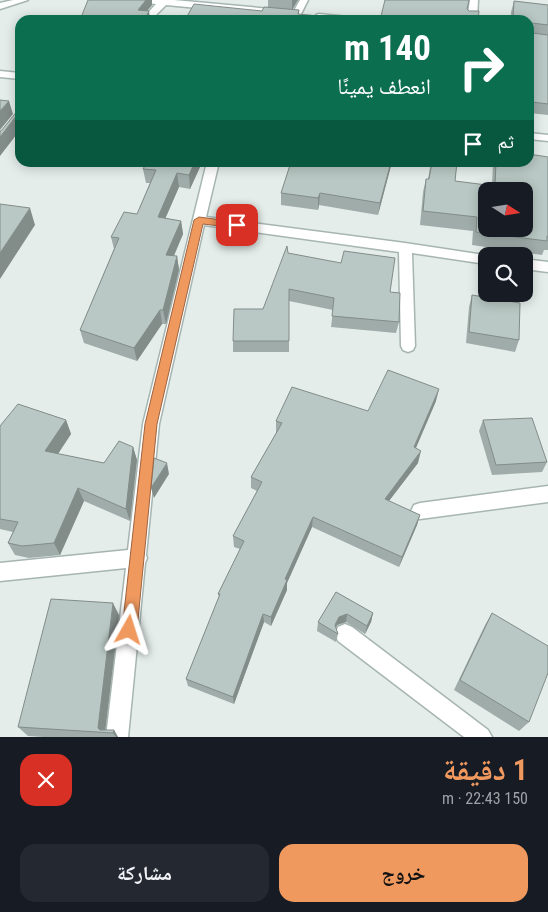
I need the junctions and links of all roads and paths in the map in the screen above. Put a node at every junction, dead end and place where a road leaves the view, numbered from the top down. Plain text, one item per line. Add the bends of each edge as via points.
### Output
1 (24, 0) edge
2 (146, 0) edge
3 (304, 0) edge
4 (474, 0) edge
5 (164, 1) edge
6 (0, 6) edge
7 (297, 14) junction
8 (151, 15) edge
9 (306, 15) edge
10 (472, 15) edge
11 (0, 74) edge
12 (15, 76) edge
13 (534, 137) edge
14 (548, 138) edge
15 (212, 167) edge
16 (199, 220) junction
17 (406, 247) junction
18 (478, 258) edge
19 (533, 265) edge
20 (548, 267) edge
21 (408, 346) dead end
22 (548, 494) edge
23 (420, 511) dead end
24 (138, 558) junction
25 (0, 572) edge
26 (345, 634) dead end
27 (117, 737) edge
28 (481, 737) edge

1 - 6 street
2 - 5 street
3 - 7 street
4 - 10 street
5 - 7 street
5 - 8 street
7 - 9 street
11 - 12 street
13 - 14 street
15 - 16 street
16 - 17 street
16 - 24 street via 151,424
17 - 18 street
17 - 21 street
19 - 20 street
22 - 23 street
24 - 25 street
24 - 27 street
26 - 28 street

